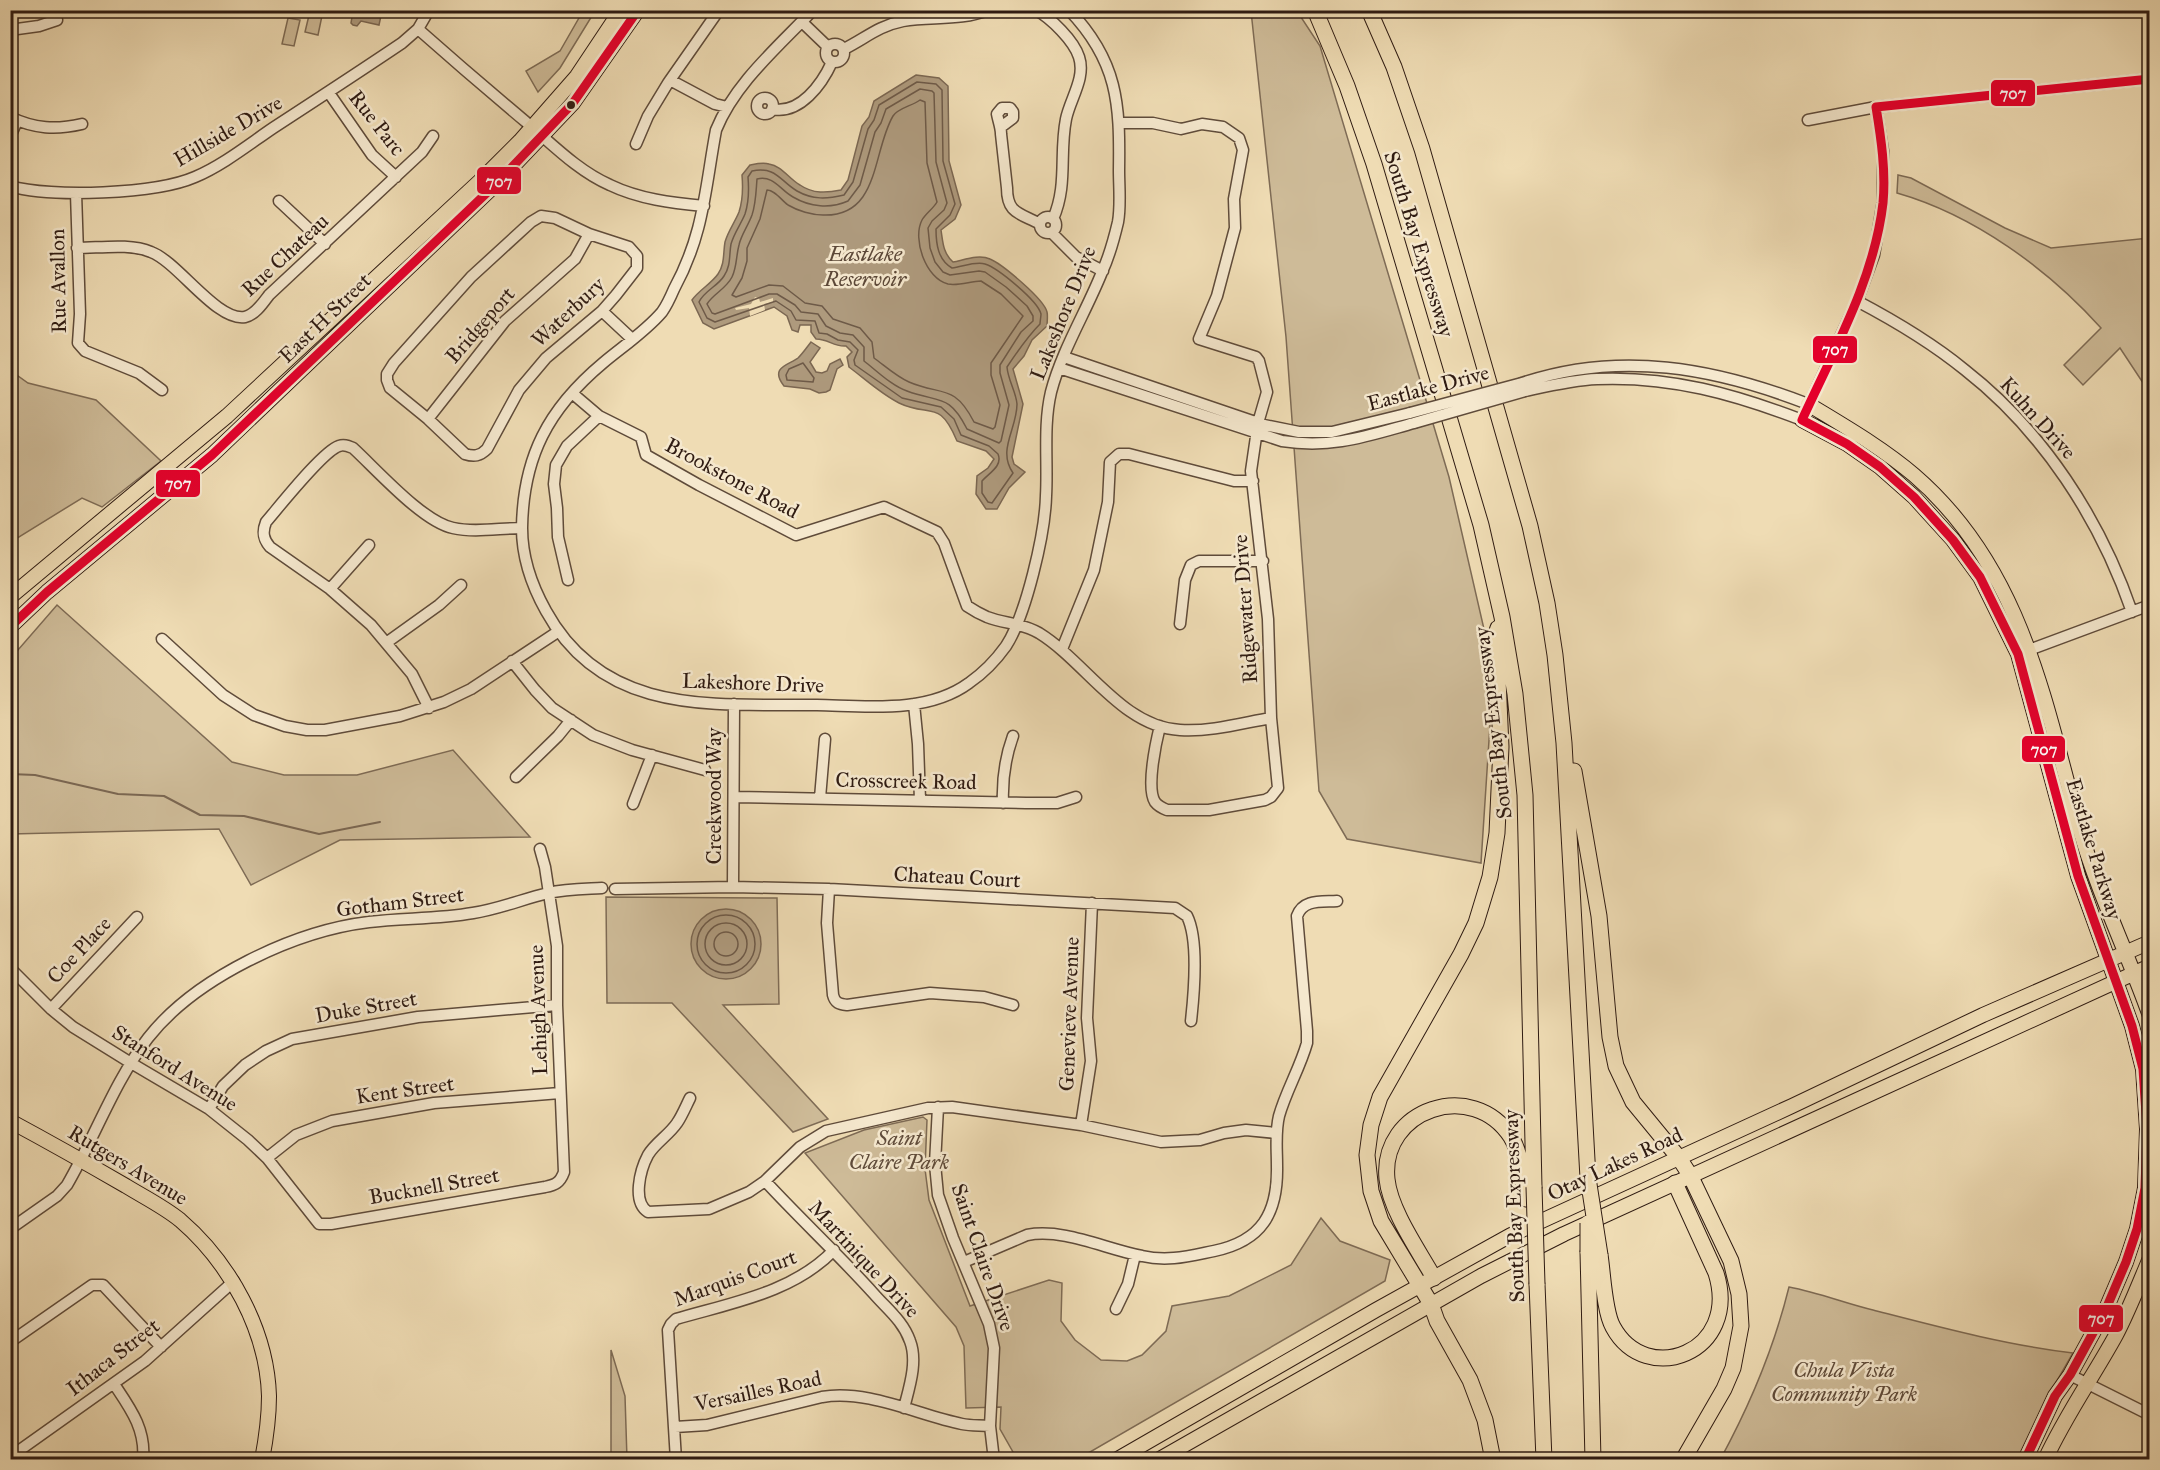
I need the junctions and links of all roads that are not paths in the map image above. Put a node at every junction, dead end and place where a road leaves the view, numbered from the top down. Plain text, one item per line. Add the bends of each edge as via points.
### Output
1 (429, 10) edge
2 (621, 10) edge
3 (638, 10) edge
4 (719, 10) edge
5 (813, 10) edge
6 (988, 10) edge
7 (1036, 10) edge
8 (1069, 10) edge
9 (1315, 10) edge
10 (1370, 10) edge
11 (57, 20) dead end
12 (802, 22) junction
13 (418, 28) junction
14 (10, 30) edge
15 (828, 46) junction
16 (844, 49) junction
17 (832, 62) junction
18 (2150, 79) edge
19 (670, 80) junction
20 (329, 93) junction
21 (727, 107) junction
22 (1876, 107) junction
23 (772, 109) dead end
24 (14, 119) edge
25 (1808, 120) dead end
26 (1120, 123) junction
27 (82, 124) dead end
28 (1000, 127) dead end
29 (538, 132) junction
30 (434, 136) dead end
31 (10, 137) edge
32 (636, 144) dead end
33 (396, 177) junction
34 (10, 186) edge
35 (76, 193) junction
36 (279, 201) dead end
37 (704, 206) junction
38 (1053, 219) junction
39 (1040, 224) junction
40 (1052, 233) junction
41 (589, 234) junction
42 (325, 244) junction
43 (77, 248) junction
44 (1103, 271) junction
45 (1857, 301) junction
46 (602, 311) junction
47 (632, 339) junction
48 (1064, 357) junction
49 (1059, 368) junction
50 (1524, 387) junction
51 (162, 390) dead end
52 (572, 393) junction
53 (1808, 404) junction
54 (599, 416) junction
55 (428, 419) junction
56 (1802, 420) junction
57 (1257, 428) junction
58 (1253, 481) junction
59 (522, 528) junction
60 (369, 545) dead end
61 (1263, 561) junction
62 (568, 580) dead end
63 (461, 585) dead end
64 (330, 589) junction
65 (10, 597) edge
66 (2150, 605) edge
67 (2132, 612) junction
68 (1502, 617) junction
69 (1017, 623) junction
70 (1180, 624) dead end
71 (10, 627) edge
72 (559, 631) junction
73 (162, 639) dead end
74 (386, 643) junction
75 (1062, 649) junction
76 (2024, 652) junction
77 (1555, 656) junction
78 (512, 661) junction
79 (734, 704) junction
80 (914, 704) junction
81 (429, 708) junction
82 (1271, 718) junction
83 (571, 720) junction
84 (1160, 726) junction
85 (1013, 736) dead end
86 (825, 739) dead end
87 (652, 755) junction
88 (705, 770) dead end
89 (516, 777) dead end
90 (734, 797) junction
91 (1077, 797) dead end
92 (820, 798) junction
93 (920, 800) junction
94 (1003, 803) junction
95 (633, 804) dead end
96 (540, 849) dead end
97 (733, 887) junction
98 (602, 888) dead end
99 (615, 889) dead end
100 (829, 889) junction
101 (550, 893) junction
102 (1337, 901) dead end
103 (1092, 903) junction
104 (137, 917) dead end
105 (2150, 942) edge
106 (2126, 952) junction
107 (2108, 959) junction
108 (2150, 966) edge
109 (10, 968) edge
110 (2134, 973) junction
111 (2117, 982) junction
112 (557, 1005) junction
113 (1013, 1005) dead end
114 (51, 1009) junction
115 (2150, 1016) edge
116 (1191, 1021) dead end
117 (131, 1063) junction
118 (560, 1093) junction
119 (690, 1098) dead end
120 (938, 1107) junction
121 (209, 1109) junction
122 (10, 1120) edge
123 (2148, 1120) edge
124 (1082, 1125) junction
125 (1276, 1133) junction
126 (267, 1158) junction
127 (1679, 1158) junction
128 (81, 1161) junction
129 (564, 1172) joint
130 (1690, 1175) junction
131 (765, 1181) junction
132 (1675, 1183) junction
133 (1530, 1193) junction
134 (308, 1213) joint
135 (10, 1229) edge
136 (834, 1250) junction
137 (1594, 1254) junction
138 (1135, 1255) junction
139 (2150, 1258) edge
140 (964, 1262) junction
141 (1434, 1278) junction
142 (234, 1281) junction
143 (1419, 1287) junction
144 (1431, 1304) junction
145 (1116, 1309) dead end
146 (10, 1342) edge
147 (161, 1347) junction
148 (2070, 1375) junction
149 (114, 1384) junction
150 (2087, 1384) junction
151 (904, 1408) junction
152 (2150, 1415) edge
153 (990, 1426) junction
154 (675, 1427) junction
155 (10, 1457) edge
156 (995, 1458) edge
157 (144, 1460) edge
158 (262, 1460) edge
159 (676, 1460) edge
160 (1116, 1460) edge
161 (1158, 1460) edge
162 (1493, 1460) edge
163 (1544, 1460) edge
164 (1593, 1460) edge
165 (1683, 1460) edge
166 (2025, 1460) edge
167 (2045, 1460) edge

1 - 13 street, Hillside Drive
2 - 29 main road, East H Street
3 - 29 main road, East H Street via 573,103
4 - 19 street
5 - 12 street, Lakeshore Drive
6 - 16 street via 881,27
7 - 38 street via 1062,31 1079,57 1080,77 1066,120 1061,197
8 - 26 street, Lakeshore Drive via 1092,38 1107,66
9 - 68 highway, South Bay Expressway via 1371,155 1481,525
10 - 77 highway, South Bay Expressway via 1422,149 1532,535
11 - 14 street
12 - 15 street
12 - 21 street, Lakeshore Drive
13 - 20 street, Hillside Drive
13 - 29 street
15 - 16 street via 837,44
15 - 17 street via 826,55
16 - 17 street via 843,58
17 - 23 street via 803,101 784,111
18 - 22 street
19 - 21 street
19 - 32 street
20 - 33 street, Rue Parc via 372,155
20 - 35 street, Hillside Drive via 196,177 143,189
21 - 37 street, Lakeshore Drive via 716,130
22 - 25 street
22 - 45 street via 1884,151 1884,201 1874,255
24 - 27 street via 49,129
24 - 31 street
26 - 44 street, Lakeshore Drive via 1119,220
26 - 57 street, Ridgewater Drive via 1153,123 1181,129 1202,124 1223,127 1239,138 1243,150 1234,200 1235,228 1217,296 1199,339 1259,361 1267,392
28 - 39 street via 1009,205
29 - 37 street via 579,167 613,187 647,198
29 - 65 main road, East H Street via 227,416
29 - 71 main road, East H Street via 495,185 212,455
30 - 33 street, Rue Chateau
33 - 42 street, Rue Chateau
34 - 35 street, Hillside Drive
35 - 43 street, Rue Avallon
36 - 42 street
37 - 47 street, Lakeshore Drive via 694,245 664,308
38 - 39 street via 1045,218
38 - 40 street via 1056,226
39 - 40 street via 1042,231
40 - 44 street via 1076,257
41 - 46 street, Waterbury via 629,247 638,260 637,268
41 - 55 street, Bridgeport via 575,259 505,321
41 - 55 street, Waterbury via 555,218 541,216 531,222 471,277 400,356 387,374 390,388
42 - 43 street, Rue Chateau via 246,317 205,297 153,252
43 - 51 street, Rue Avallon via 78,343 84,351 139,373
44 - 48 street, Lakeshore Drive
45 - 53 street
45 - 67 street, Kuhn Drive via 1903,326 1966,370 2028,430 2062,472 2092,521
46 - 47 street
46 - 55 street, Waterbury via 546,358 529,378 482,454 465,454
47 - 52 street, Lakeshore Drive
48 - 49 street, Lakeshore Drive
48 - 57 street, Eastlake Drive
49 - 57 street, Eastlake Drive
49 - 69 street, Lakeshore Drive via 1047,419 1044,518
50 - 53 street, Eastlake Drive via 1546,375 1578,369 1667,367 1706,372
50 - 56 street, Eastlake Drive via 1595,379 1678,383 1729,394
50 - 57 street, Eastlake Drive, bridge via 1412,418 1343,430 1321,433
52 - 54 street, Brookstone Road
52 - 59 street, Lakeshore Drive via 555,414 530,464
53 - 56 street
53 - 76 main road, Eastlake Parkway via 1866,439 1914,475 1963,527 2005,591
54 - 62 street via 567,446 556,465 558,537
54 - 69 street, Brookstone Road via 641,437 646,455 796,535 884,507 937,532 967,606 988,618
56 - 76 main road, Eastlake Parkway via 1847,444 1914,497 1980,577
57 - 58 street, Ridgewater Drive
58 - 61 street, Ridgewater Drive
58 - 75 street via 1234,481 1129,454 1115,457 1110,462 1108,502 1094,574
59 - 64 street via 466,530 440,524 353,448 336,447 304,477 263,530 270,547
59 - 72 street, Lakeshore Drive via 531,577
60 - 64 street
61 - 70 street via 1199,561 1191,565 1185,580
61 - 82 street, Ridgewater Drive
63 - 74 street
64 - 74 street
66 - 67 street
67 - 76 street
68 - 133 highway, South Bay Expressway via 1515,694 1525,795
68 - 143 highway via 1496,634 1501,747 1498,816 1487,890 1461,954 1380,1096 1369,1135 1369,1180 1377,1211
69 - 75 street, Brookstone Road
69 - 80 street, Lakeshore Drive via 1005,647 967,685
72 - 78 street
72 - 79 street, Lakeshore Drive via 589,662 638,690 689,703
73 - 81 street via 232,702 285,726 336,729
74 - 81 street via 412,674
75 - 84 street, Brookstone Road via 1123,707
76 - 106 main road, Eastlake Parkway via 2040,682 2080,831
76 - 107 main road, Eastlake Parkway via 2063,826
77 - 127 highway via 1599,916 1613,1057 1633,1102
77 - 137 highway, South Bay Expressway, bridge via 1568,800
78 - 81 street via 471,689
78 - 83 street via 552,708
79 - 80 street, Lakeshore Drive
79 - 90 street, Creekwood Way
80 - 93 street
82 - 84 street, Brookstone Road via 1201,730
82 - 84 street, Ridgewater Drive via 1276,792 1265,800 1209,810 1167,810 1155,802 1151,794 1153,753
83 - 87 street via 607,742
83 - 89 street
85 - 94 street via 1002,780
86 - 92 street
87 - 88 street
87 - 95 street
90 - 92 street, Crosscreek Road
90 - 97 street, Creekwood Way
91 - 94 street, Crosscreek Road via 1057,803
92 - 93 street, Crosscreek Road
93 - 94 street, Crosscreek Road
96 - 101 street, Lehigh Avenue
97 - 99 street, Chateau Court
97 - 100 street, Chateau Court
98 - 101 street, Gotham Street
100 - 103 street, Chateau Court
100 - 113 street via 827,923 835,1001 847,1005 930,993 984,997
101 - 112 street, Lehigh Avenue via 557,946
101 - 117 street, Gotham Street via 476,913 368,922 291,941 195,993 149,1037
102 - 125 street via 1309,903 1302,906 1297,916 1308,1037
103 - 116 street, Chateau Court via 1175,908 1187,916 1196,972
103 - 124 street, Genevieve Avenue via 1087,1018 1090,1061
104 - 114 street, Coe Place
105 - 106 main road, Otay Lakes Road
106 - 107 main road, Otay Lakes Road
106 - 110 main road, Eastlake Parkway
107 - 111 main road, Eastlake Parkway
107 - 127 main road, Otay Lakes Road
108 - 110 main road, Otay Lakes Road
109 - 114 street, Stanford Avenue
110 - 111 main road, Otay Lakes Road
110 - 115 main road, Eastlake Parkway
111 - 123 main road, Eastlake Parkway via 2143,1069
111 - 130 main road, Otay Lakes Road
112 - 118 street, Lehigh Avenue
112 - 121 street, Duke Street via 418,1017 292,1039 245,1065 223,1086
114 - 117 street, Stanford Avenue
117 - 121 street, Stanford Avenue
117 - 128 street, Gotham Street
118 - 126 street, Kent Street via 416,1105 332,1120 296,1135
118 - 129 street, Lehigh Avenue
119 - 131 street via 678,1122 648,1155 639,1197 643,1208 651,1213 709,1209
120 - 124 street
120 - 131 street via 826,1131 800,1147
120 - 140 street, Saint Claire Drive via 938,1195
121 - 126 street, Stanford Avenue
122 - 128 main road, Rutgers Avenue
123 - 148 main road, Eastlake Parkway via 2145,1188 2138,1229 2106,1309
124 - 125 street via 1161,1143 1246,1130
125 - 138 street via 1275,1200 1255,1233 1231,1247 1176,1259
126 - 134 street, Stanford Avenue
127 - 130 highway
127 - 141 main road, Otay Lakes Road via 1511,1236
128 - 135 street, Gotham Street via 57,1196
128 - 142 main road, Rutgers Avenue via 181,1220
129 - 134 street, Bucknell Street via 557,1184 544,1187 331,1224 319,1224
130 - 132 main road, Otay Lakes Road
130 - 165 highway via 1731,1261 1741,1316 1729,1378
131 - 136 street, Martinique Drive
132 - 137 highway via 1720,1288 1718,1320 1702,1343 1684,1353 1664,1357 1643,1353 1625,1342 1610,1320
132 - 144 main road, Otay Lakes Road via 1564,1234
133 - 141 highway via 1514,1143 1490,1116 1470,1108 1449,1106 1427,1111 1409,1122 1390,1151 1388,1186 1410,1239
133 - 163 highway, South Bay Expressway, bridge
136 - 151 street, Martinique Drive via 899,1321 911,1343 913,1375
136 - 154 street, Marquis Court via 822,1263 791,1281 746,1300 673,1321 668,1330
137 - 164 highway
138 - 140 street via 1055,1233 1037,1233
138 - 145 street via 1128,1284
139 - 150 main road via 2116,1334
140 - 153 street, Saint Claire Drive via 992,1336
141 - 143 main road, Otay Lakes Road
142 - 147 street, Ithaca Street
142 - 158 main road, Rutgers Avenue via 242,1294 267,1374 268,1418
143 - 144 highway
143 - 160 main road, Otay Lakes Road
144 - 161 main road, Otay Lakes Road
144 - 162 highway via 1476,1393
146 - 147 street via 92,1285 104,1285
147 - 149 street, Ithaca Street
148 - 150 street
148 - 166 main road, Eastlake Parkway via 2055,1396
149 - 155 street, Ithaca Street
149 - 157 street via 138,1423
150 - 152 street
150 - 167 main road
151 - 153 street, Versailles Road via 964,1425
151 - 154 street, Versailles Road via 837,1395 707,1425
153 - 156 street, Saint Claire Drive
154 - 159 street, Marquis Court

